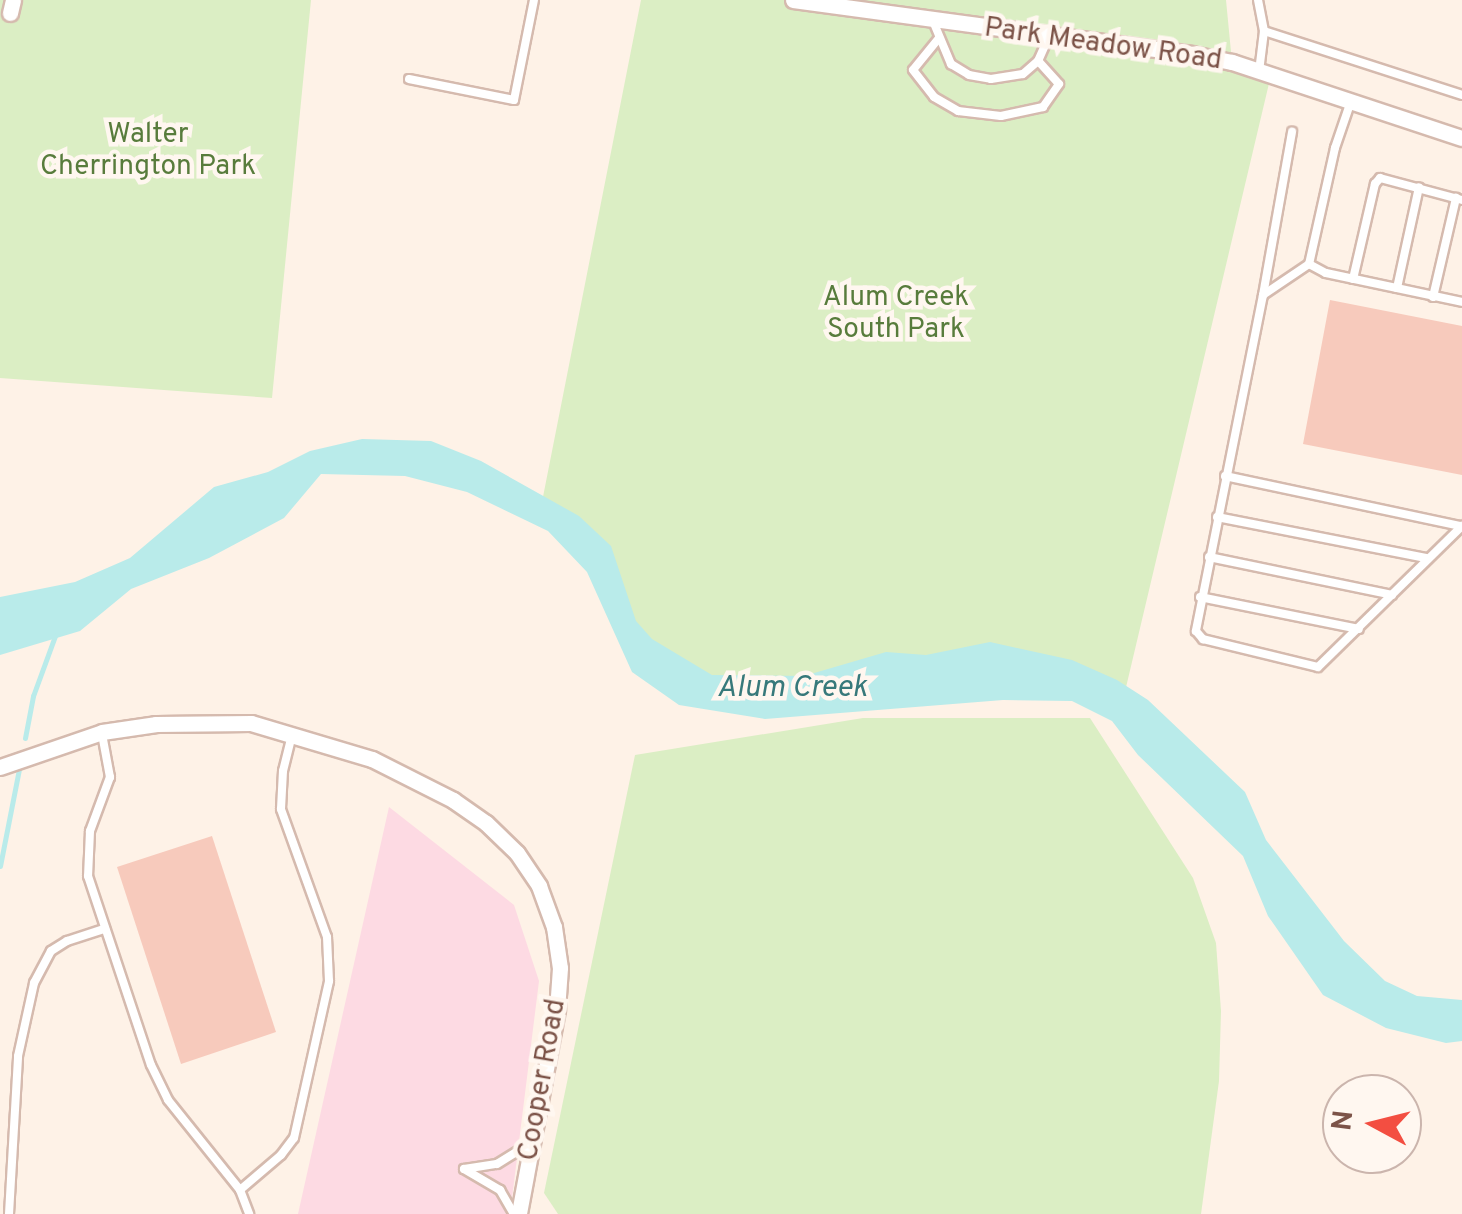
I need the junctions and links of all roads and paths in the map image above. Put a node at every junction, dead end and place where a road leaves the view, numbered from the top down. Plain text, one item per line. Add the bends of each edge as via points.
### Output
1 (534, 0) edge
2 (793, 0) edge
3 (1258, 0) edge
4 (932, 22) junction
5 (1264, 31) junction
6 (1049, 36) junction
7 (939, 38) junction
8 (1038, 61) junction
9 (1259, 71) junction
10 (409, 79) dead end
11 (1462, 95) edge
12 (1351, 101) junction
13 (1292, 132) dead end
14 (1462, 138) edge
15 (1419, 186) junction
16 (1459, 199) edge
17 (1309, 264) junction
18 (1354, 279) junction
19 (1397, 288) junction
20 (1263, 294) junction
21 (1434, 296) junction
22 (1462, 302) edge
23 (1225, 476) junction
24 (1217, 517) junction
25 (1461, 526) edge
26 (1208, 557) junction
27 (1426, 558) junction
28 (1392, 595) junction
29 (1200, 597) junction
30 (1359, 630) junction
31 (102, 732) junction
32 (292, 734) junction
33 (0, 767) edge
34 (105, 929) junction
35 (533, 1140) junction
36 (240, 1190) junction
37 (9, 1214) edge
38 (249, 1214) edge
39 (517, 1214) edge

1 - 10 lane via 514,100
2 - 4 street, Park Meadow Road
3 - 5 lane
4 - 6 street, Park Meadow Road
4 - 7 lane
5 - 9 lane
5 - 11 lane
6 - 8 lane
6 - 9 street, Park Meadow Road via 1192,54
7 - 8 lane via 951,64 969,75 1008,79
7 - 8 lane via 913,70 934,98 958,111 1001,116 1043,107 1059,84
9 - 12 street, Park Meadow Road
12 - 14 street, Park Meadow Road
12 - 17 lane
13 - 20 lane
15 - 16 lane
15 - 18 lane via 1389,177 1375,184
15 - 19 lane
16 - 21 lane
17 - 18 lane
17 - 20 lane
18 - 19 lane
19 - 21 lane
20 - 23 lane
21 - 22 lane
23 - 24 lane
23 - 25 lane
24 - 26 lane
24 - 27 lane
25 - 27 lane
26 - 28 lane
26 - 29 lane
27 - 28 lane
28 - 30 lane
29 - 30 lane
29 - 30 lane via 1194,625 1203,638 1310,666 1326,663
31 - 32 street, Cooper Road via 212,722
31 - 33 street, Cooper Road
31 - 34 lane via 110,778 86,852
32 - 35 street, Cooper Road via 372,760 453,800 517,853 539,886 560,968
32 - 36 lane via 281,809 328,937 329,981 294,1138
34 - 36 lane via 160,1082
34 - 37 lane via 52,951 34,983 18,1056
35 - 39 street, Cooper Road
35 - 39 lane via 497,1164 464,1169 500,1190
36 - 38 lane

